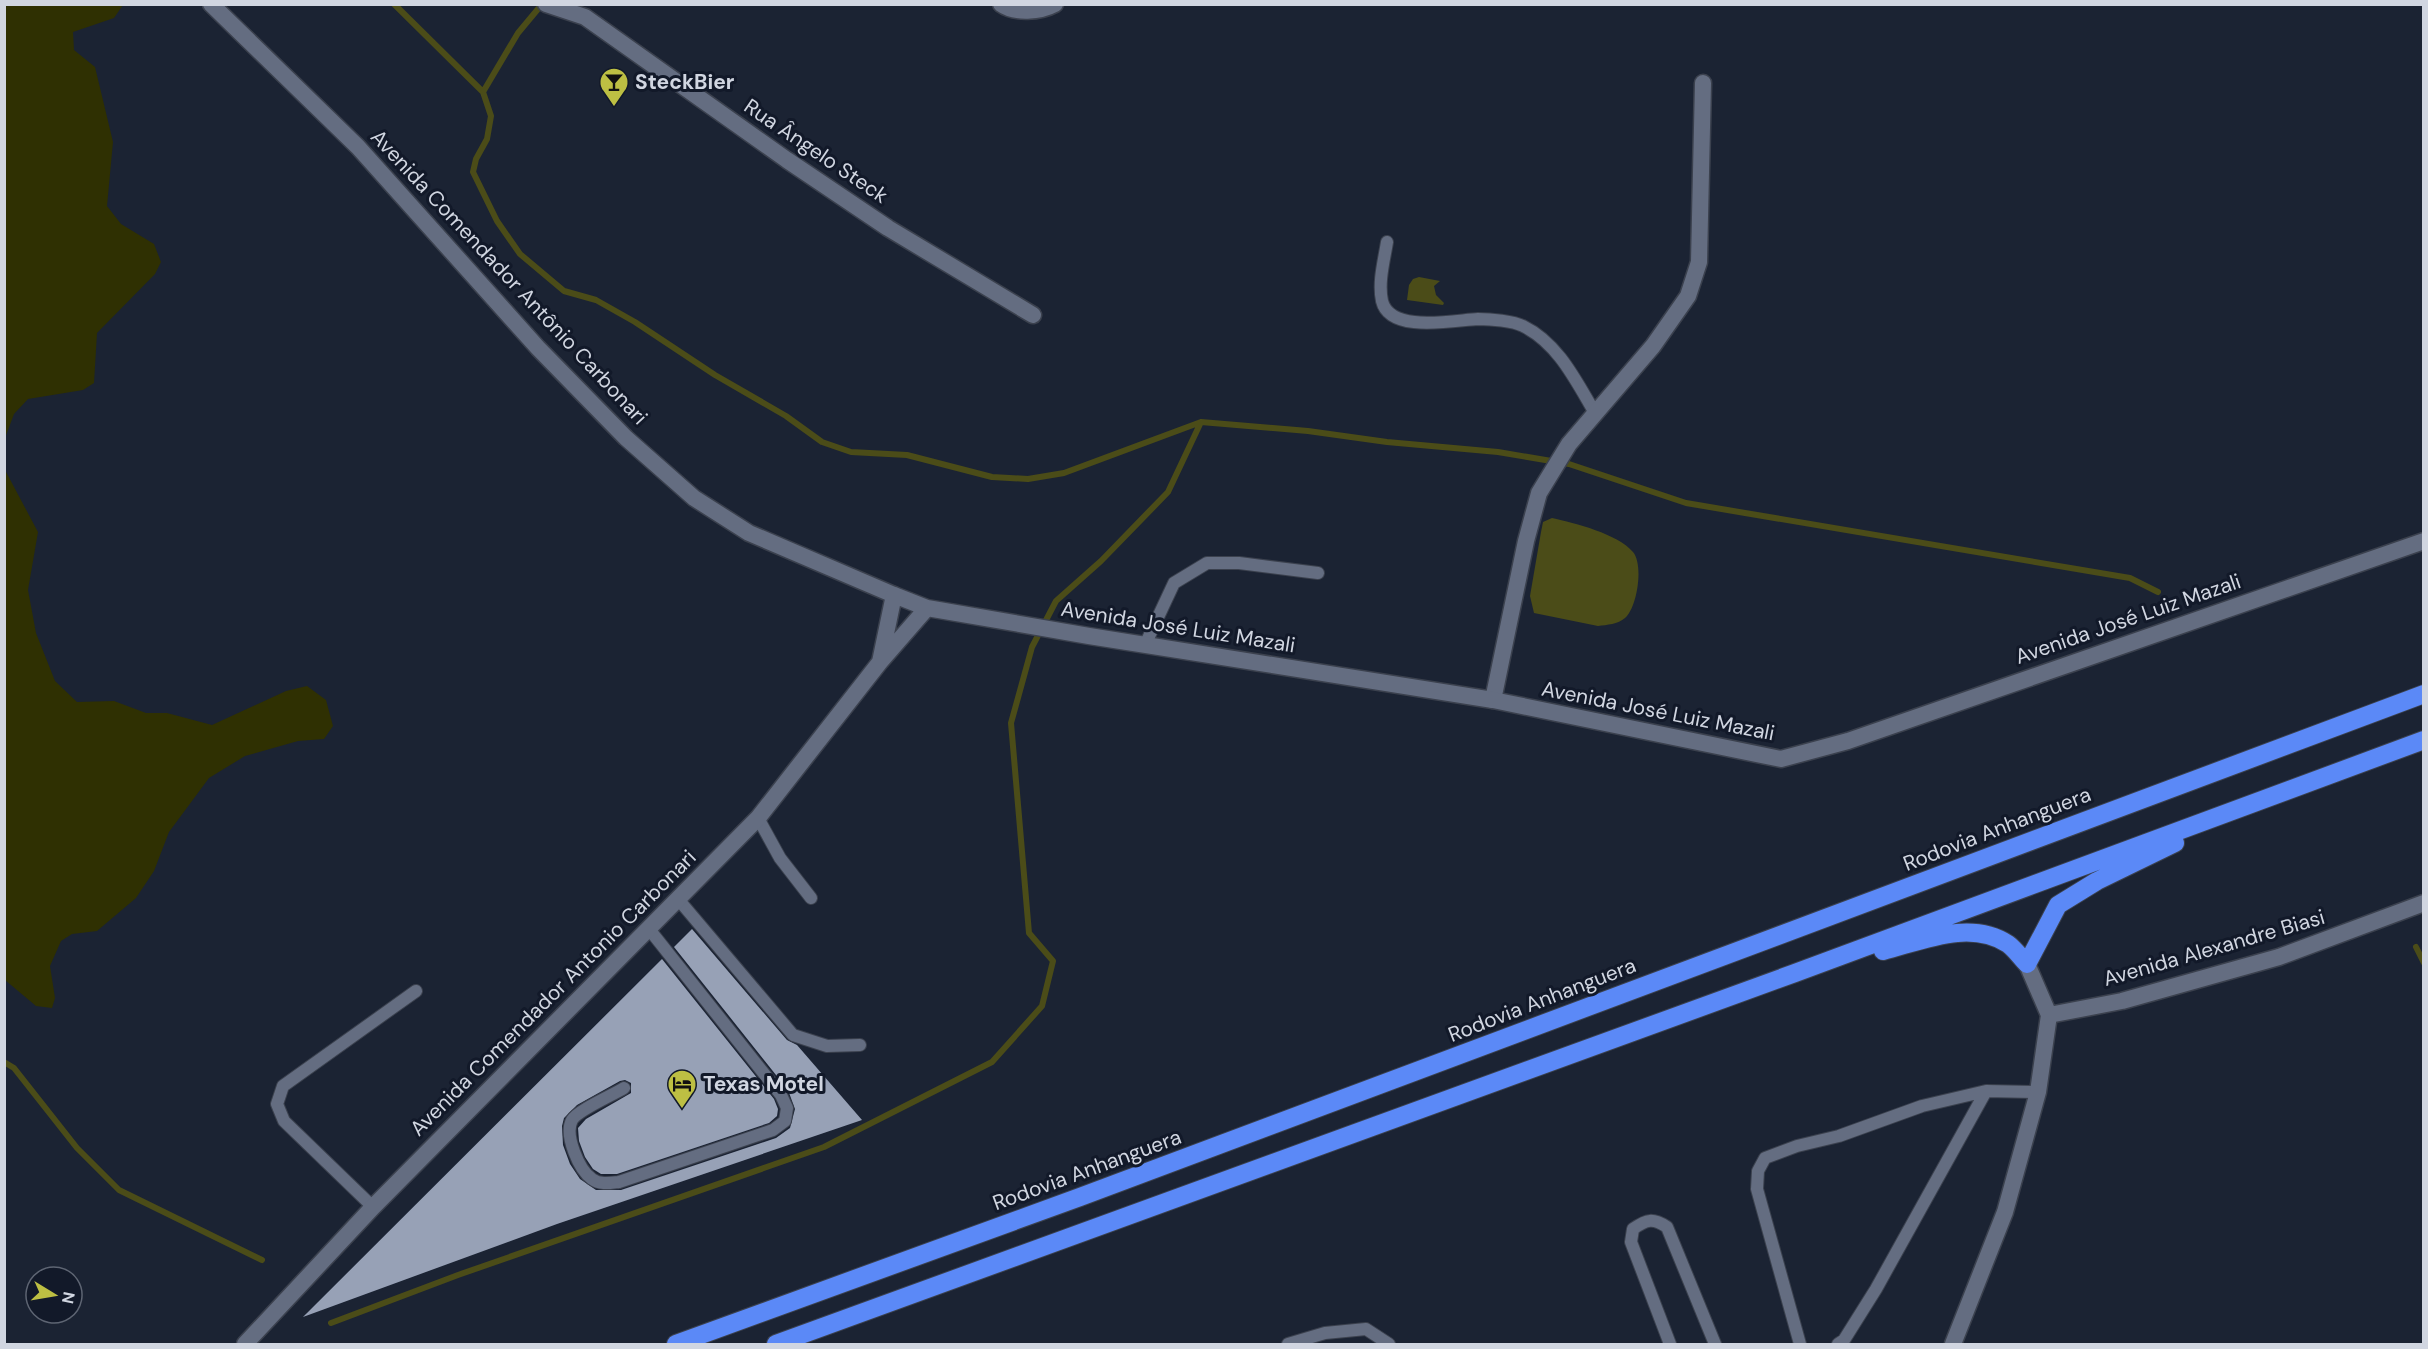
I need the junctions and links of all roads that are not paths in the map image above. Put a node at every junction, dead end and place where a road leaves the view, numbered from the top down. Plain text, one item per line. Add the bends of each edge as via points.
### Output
1 (211, 4) edge
2 (546, 4) edge
3 (597, 4) edge
4 (1001, 4) edge
5 (1055, 4) edge
6 (585, 17) junction
7 (1703, 83) dead end
8 (1386, 242) dead end
9 (1033, 315) dead end
10 (1595, 413) junction
11 (2424, 541) edge
12 (1318, 573) dead end
13 (894, 595) junction
14 (927, 608) junction
15 (1145, 645) junction
16 (880, 662) junction
17 (2424, 694) edge
18 (1493, 700) junction
19 (2424, 740) edge
20 (2277, 795) junction
21 (758, 818) junction
22 (811, 898) dead end
23 (678, 899) junction
24 (2424, 903) edge
25 (649, 929) junction
26 (2027, 964) junction
27 (1795, 973) junction
28 (416, 991) dead end
29 (2049, 1015) junction
30 (860, 1045) dead end
31 (624, 1088) dead end
32 (1986, 1091) junction
33 (2038, 1092) junction
34 (373, 1207) junction
35 (245, 1344) edge
36 (676, 1344) edge
37 (776, 1344) edge
38 (1288, 1344) edge
39 (1389, 1344) edge
40 (1670, 1344) edge
41 (1715, 1344) edge
42 (1800, 1344) edge
43 (1838, 1344) edge
44 (1953, 1344) edge

1 - 13 main road, Avenida Comendador Antônio Carbonari via 358,147 538,348 618,430 694,498 749,533
2 - 6 main road, Rua Ângelo Steck
3 - 6 main road
4 - 5 main road via 1008,9 1044,10
6 - 9 main road, Rua Ângelo Steck via 879,222
7 - 10 main road via 1699,262 1688,296 1653,346
8 - 10 lane via 1380,287 1383,304 1393,315 1413,323 1482,319 1522,326 1548,344 1566,364
10 - 18 main road via 1569,444 1539,493
11 - 18 main road, Avenida José Luiz Mazali via 1848,741 1781,759
12 - 15 lane via 1208,563 1174,582
13 - 14 main road, Avenida Comendador Antônio Carbonari
13 - 16 main road, Avenida Comendador Antonio Carbonari
14 - 15 main road, Avenida José Luiz Mazali
14 - 16 main road, Avenida Comendador Antonio Carbonari
15 - 18 main road, Avenida José Luiz Mazali
16 - 21 main road, Avenida Comendador Antonio Carbonari
17 - 36 highway, Rodovia Anhanguera
19 - 20 highway
20 - 26 highway via 2097,881 2058,905
20 - 27 highway
21 - 22 lane via 780,858
21 - 23 main road, Avenida Comendador Antonio Carbonari
23 - 25 main road, Avenida Comendador Antonio Carbonari
23 - 30 lane via 793,1035 827,1046
24 - 29 main road, Avenida Alexandre Biasi via 2279,957 2122,1001
25 - 31 lane via 781,1095 787,1108 785,1121 773,1130 603,1184 592,1180 582,1168 568,1129 573,1118
25 - 34 main road, Avenida Comendador Antonio Carbonari
26 - 27 highway via 2008,944 1987,935 1960,932
26 - 29 main road
27 - 37 highway
28 - 34 lane via 284,1086 277,1104 284,1122
29 - 33 main road
32 - 33 lane
32 - 42 lane via 1922,1106 1765,1158 1758,1171 1757,1189
32 - 43 lane via 1876,1289
33 - 44 main road via 2005,1212
34 - 35 main road, Avenida Comendador Antonio Carbonari
38 - 39 lane via 1325,1333 1366,1329
40 - 41 lane via 1631,1242 1633,1229 1646,1220 1656,1219 1667,1227

